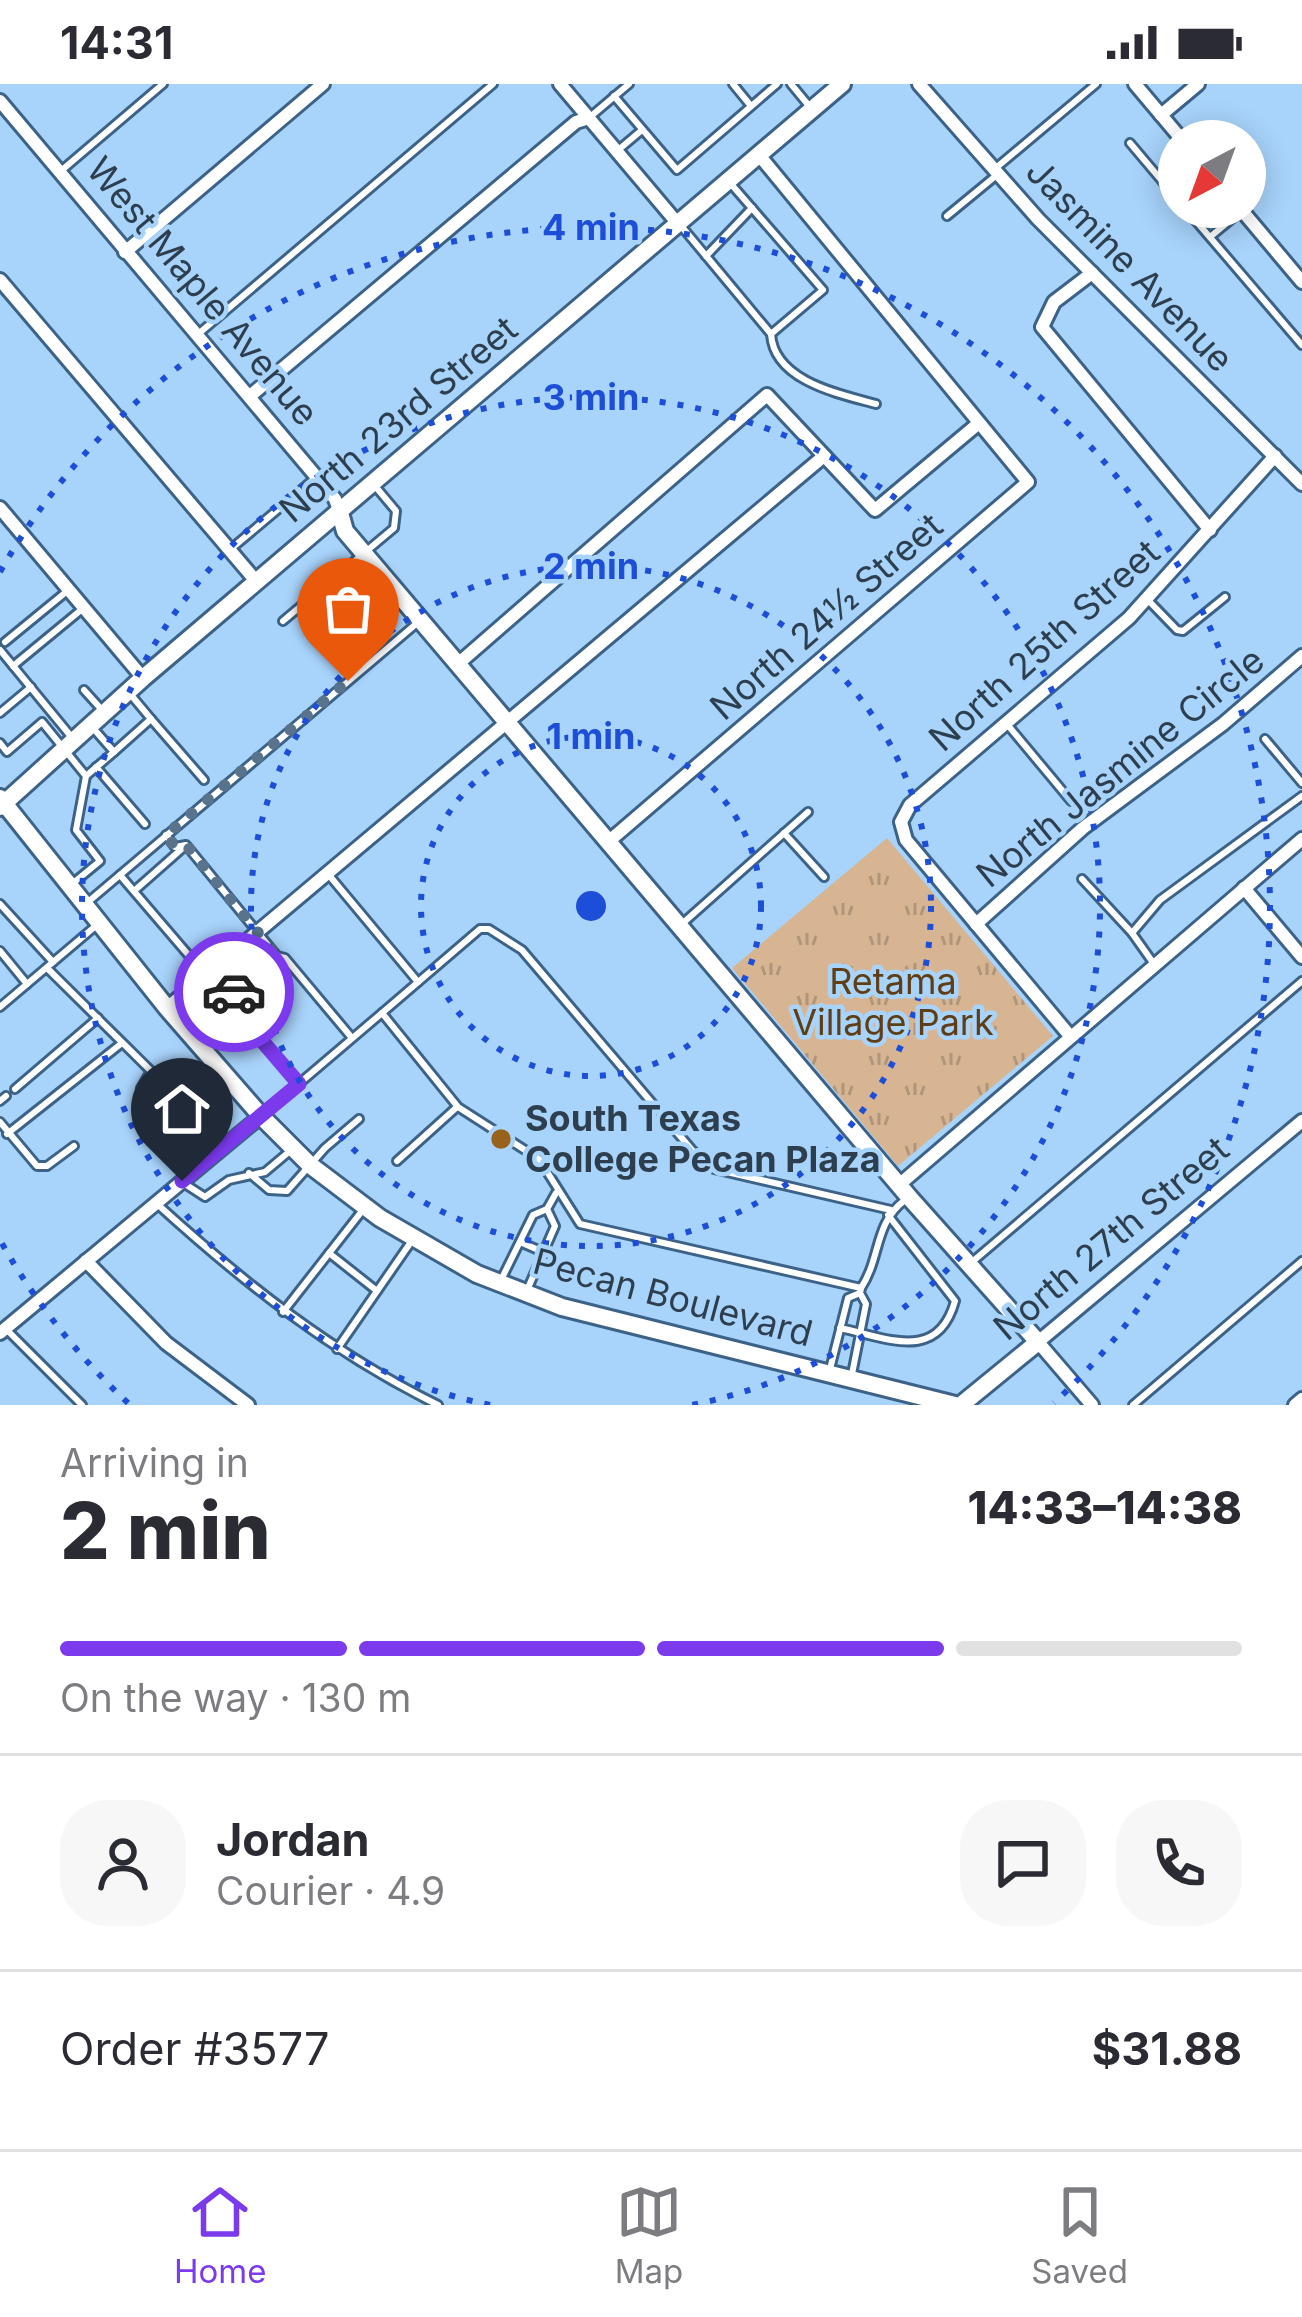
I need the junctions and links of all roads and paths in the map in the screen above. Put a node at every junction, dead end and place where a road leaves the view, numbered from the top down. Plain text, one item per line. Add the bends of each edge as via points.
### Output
1 (163, 84) edge
2 (323, 84) edge
3 (493, 84) edge
4 (560, 84) edge
5 (628, 84) edge
6 (733, 84) edge
7 (777, 84) edge
8 (791, 84) edge
9 (842, 84) edge
10 (919, 84) edge
11 (1135, 84) edge
12 (1198, 84) edge
13 (1096, 85) edge
14 (614, 96) junction
15 (0, 101) edge
16 (752, 106) junction
17 (812, 109) junction
18 (1161, 115) junction
19 (589, 118) junction
20 (1165, 120) edge
21 (642, 130) junction
22 (1130, 143) dead end
23 (617, 151) junction
24 (759, 155) junction
25 (59, 172) junction
26 (996, 172) junction
27 (1158, 176) edge
28 (729, 182) junction
29 (752, 208) junction
30 (947, 216) dead end
31 (680, 225) junction
32 (1202, 228) edge
33 (1220, 228) edge
34 (1257, 228) edge
35 (1210, 237) junction
36 (125, 251) junction
37 (706, 256) junction
38 (1092, 272) junction
39 (0, 280) edge
40 (1302, 282) edge
41 (771, 334) junction
42 (197, 335) junction
43 (1302, 345) edge
44 (250, 396) junction
45 (876, 404) dead end
46 (980, 423) junction
47 (824, 456) junction
48 (1275, 456) junction
49 (317, 477) junction
50 (374, 484) junction
51 (1302, 484) edge
52 (0, 508) edge
53 (340, 513) junction
54 (1210, 530) junction
55 (230, 550) junction
56 (364, 554) junction
57 (256, 581) junction
58 (388, 582) junction
59 (69, 589) junction
60 (1225, 597) dead end
61 (1147, 598) junction
62 (84, 608) junction
63 (421, 620) junction
64 (283, 621) dead end
65 (382, 624) dead end
66 (3, 646) edge
67 (1302, 656) edge
68 (12, 664) junction
69 (459, 664) junction
70 (0, 672) edge
71 (143, 678) junction
72 (31, 687) junction
73 (84, 690) dead end
74 (128, 692) junction
75 (0, 713) edge
76 (52, 713) junction
77 (98, 719) junction
78 (152, 719) junction
79 (508, 721) junction
80 (42, 722) junction
81 (1006, 723) junction
82 (1265, 739) dead end
83 (0, 743) edge
84 (70, 745) junction
85 (114, 752) junction
86 (97, 767) junction
87 (86, 776) junction
88 (203, 780) dead end
89 (1302, 783) edge
90 (1302, 796) edge
91 (1071, 801) dead end
92 (2, 803) edge
93 (808, 812) dead end
94 (146, 824) dead end
95 (784, 832) junction
96 (166, 835) junction
97 (1302, 839) edge
98 (608, 842) junction
99 (186, 845) junction
100 (327, 873) junction
101 (120, 875) junction
102 (824, 877) dead end
103 (1082, 879) dead end
104 (70, 886) junction
105 (1244, 888) junction
106 (134, 891) junction
107 (0, 904) edge
108 (85, 904) junction
109 (99, 923) junction
110 (976, 925) junction
111 (681, 926) junction
112 (258, 932) junction
113 (1132, 933) junction
114 (0, 951) edge
115 (277, 956) junction
116 (1302, 957) edge
117 (1154, 964) junction
118 (50, 965) junction
119 (206, 976) junction
120 (1302, 981) edge
121 (418, 982) junction
122 (28, 984) junction
123 (226, 999) junction
124 (0, 1007) edge
125 (167, 1008) junction
126 (382, 1013) junction
127 (98, 1018) junction
128 (1070, 1036) junction
129 (352, 1038) junction
130 (123, 1043) junction
131 (212, 1060) junction
132 (299, 1084) junction
133 (141, 1088) dead end
134 (15, 1089) dead end
135 (458, 1107) junction
136 (261, 1116) junction
137 (359, 1119) dead end
138 (1302, 1121) edge
139 (0, 1122) edge
140 (8, 1134) junction
141 (74, 1146) dead end
142 (292, 1149) junction
143 (214, 1156) junction
144 (397, 1161) dead end
145 (310, 1166) junction
146 (249, 1173) junction
147 (182, 1181) junction
148 (905, 1190) junction
149 (556, 1192) junction
150 (156, 1203) junction
151 (364, 1208) junction
152 (548, 1209) junction
153 (889, 1213) junction
154 (412, 1239) junction
155 (520, 1242) junction
156 (543, 1252) junction
157 (329, 1253) junction
158 (86, 1261) junction
159 (1302, 1262) edge
160 (969, 1264) junction
161 (499, 1283) junction
162 (861, 1290) junction
163 (377, 1291) junction
164 (525, 1294) junction
165 (283, 1312) junction
166 (840, 1328) junction
167 (3, 1330) edge
168 (860, 1333) junction
169 (1038, 1342) junction
170 (337, 1349) junction
171 (829, 1372) junction
172 (851, 1377) junction
173 (82, 1405) edge
174 (248, 1405) edge
175 (438, 1405) edge
176 (958, 1405) edge
177 (1092, 1405) edge
178 (1133, 1405) edge

1 - 25 lane
2 - 36 street
3 - 42 lane
4 - 19 street
5 - 14 lane
6 - 16 lane
7 - 16 lane
8 - 17 lane
9 - 17 main road, North 23rd Street
10 - 26 street, Jasmine Avenue
11 - 18 street
12 - 18 street
13 - 26 lane
14 - 19 lane
14 - 21 lane
15 - 25 street, West Maple Avenue
16 - 21 lane via 677,170
17 - 24 main road, North 23rd Street
18 - 20 street
19 - 23 street
19 - 44 street
21 - 23 lane
22 - 27 lane
23 - 31 street
24 - 28 main road, North 23rd Street
24 - 46 street
25 - 36 street, West Maple Avenue
26 - 30 lane
26 - 38 street, Jasmine Avenue
28 - 29 lane
28 - 31 main road, North 23rd Street
29 - 37 lane
29 - 41 lane via 823,290
31 - 37 lane
31 - 50 main road, North 23rd Street
32 - 35 lane
33 - 35 lane
34 - 40 street
35 - 43 lane
36 - 42 street, West Maple Avenue
37 - 41 lane
38 - 48 street, Jasmine Avenue
38 - 54 street via 1054,302 1042,327
39 - 55 street
41 - 45 lane via 772,346 805,383
42 - 44 street, West Maple Avenue
44 - 49 street, West Maple Avenue
46 - 47 street via 875,510
46 - 98 street, North 24½ Street via 1028,482
47 - 69 street via 767,395
47 - 79 street
48 - 51 street, Jasmine Avenue
48 - 54 street, North 25th Street
49 - 53 street, West Maple Avenue
49 - 55 lane
50 - 53 main road, North 23rd Street
50 - 56 lane via 396,511 394,528
52 - 59 street
53 - 56 main road, West Maple Avenue
53 - 57 main road, North 23rd Street
54 - 61 street, North 25th Street
55 - 57 street
56 - 58 main road, West Maple Avenue
56 - 64 lane
57 - 71 main road, North 23rd Street
58 - 63 main road, West Maple Avenue
58 - 65 lane via 365,602
59 - 62 street
59 - 66 lane
60 - 61 lane via 1184,631
61 - 81 street, North 25th Street
62 - 68 lane
62 - 71 street
63 - 69 main road, West Maple Avenue
63 - 96 lane
66 - 68 lane
67 - 110 street, North Jasmine Circle via 1083,828
68 - 70 lane
68 - 72 lane
69 - 79 main road, West Maple Avenue
71 - 74 main road, North 23rd Street
72 - 75 lane
72 - 76 lane
73 - 77 lane
74 - 77 main road, North 23rd Street
74 - 78 lane
76 - 80 lane
76 - 84 lane
77 - 84 main road, North 23rd Street
77 - 85 lane
78 - 85 lane
78 - 88 lane
79 - 98 main road, West Maple Avenue
79 - 100 street
80 - 83 lane via 7,752
80 - 84 lane
81 - 91 lane
81 - 110 street, North 25th Street via 910,805 901,822 906,840
82 - 89 lane
84 - 87 lane
84 - 92 main road, North 23rd Street
85 - 86 lane
86 - 87 lane
86 - 94 lane
87 - 104 lane via 76,830 100,861
90 - 113 lane via 1160,900
92 - 104 main road, Pecan Boulevard
93 - 95 lane
95 - 102 lane
95 - 111 lane
96 - 99 lane via 175,847
96 - 101 lane
97 - 105 street
98 - 111 main road, West Maple Avenue
99 - 106 lane
99 - 112 lane
100 - 112 street
100 - 121 lane
101 - 106 lane
101 - 108 lane
103 - 113 lane
104 - 108 main road, Pecan Boulevard
105 - 116 street
105 - 117 street
106 - 119 lane
107 - 118 lane
108 - 109 main road, Pecan Boulevard
109 - 118 lane
109 - 125 main road, Pecan Boulevard
110 - 128 street
111 - 148 main road, West Maple Avenue
112 - 115 lane
112 - 119 street
113 - 117 lane
114 - 122 lane
115 - 123 lane
115 - 129 lane
117 - 128 street
118 - 122 lane
118 - 127 lane
119 - 123 lane
119 - 125 street
120 - 160 lane
121 - 126 lane
121 - 153 lane via 489,928 522,950 714,1168
122 - 124 lane
123 - 132 lane
125 - 131 main road, Pecan Boulevard
126 - 129 lane
126 - 135 lane
127 - 130 lane
127 - 134 lane
128 - 148 street
129 - 132 lane
130 - 133 lane via 151,1071
130 - 140 lane
131 - 136 main road, Pecan Boulevard
131 - 143 lane via 163,1101
132 - 136 lane
135 - 144 lane
135 - 149 lane via 539,1159
136 - 142 main road, Pecan Boulevard
136 - 143 street
137 - 145 lane
138 - 169 street, North 27th Street
139 - 140 lane
140 - 141 lane via 37,1166
142 - 145 main road, Pecan Boulevard
142 - 146 lane via 266,1172
143 - 147 street
145 - 146 lane via 280,1193
145 - 151 main road, Pecan Boulevard
146 - 147 lane via 205,1198
147 - 150 street
148 - 153 lane
148 - 160 main road, West Maple Avenue
149 - 152 lane
149 - 162 lane via 580,1224
150 - 158 street
150 - 165 lane
151 - 154 main road, Pecan Boulevard
151 - 157 lane
152 - 155 lane via 533,1215
152 - 156 lane via 555,1226
153 - 162 lane
153 - 168 lane via 955,1300 950,1318 929,1338 911,1343
154 - 161 main road, Pecan Boulevard
154 - 163 lane
155 - 156 lane
155 - 161 lane
156 - 164 lane
157 - 163 lane
157 - 165 lane
158 - 167 street
158 - 174 street via 166,1343
159 - 178 lane
160 - 169 main road, West Maple Avenue
161 - 164 main road, Pecan Boulevard
162 - 166 lane via 848,1298
162 - 168 lane
163 - 170 lane
164 - 171 main road, Pecan Boulevard
165 - 170 lane
166 - 168 lane
166 - 171 lane
167 - 173 lane
168 - 172 lane
169 - 176 main road, North 27th Street
169 - 177 street, West Maple Avenue
170 - 175 lane
171 - 172 main road, Pecan Boulevard
172 - 176 main road, Pecan Boulevard

